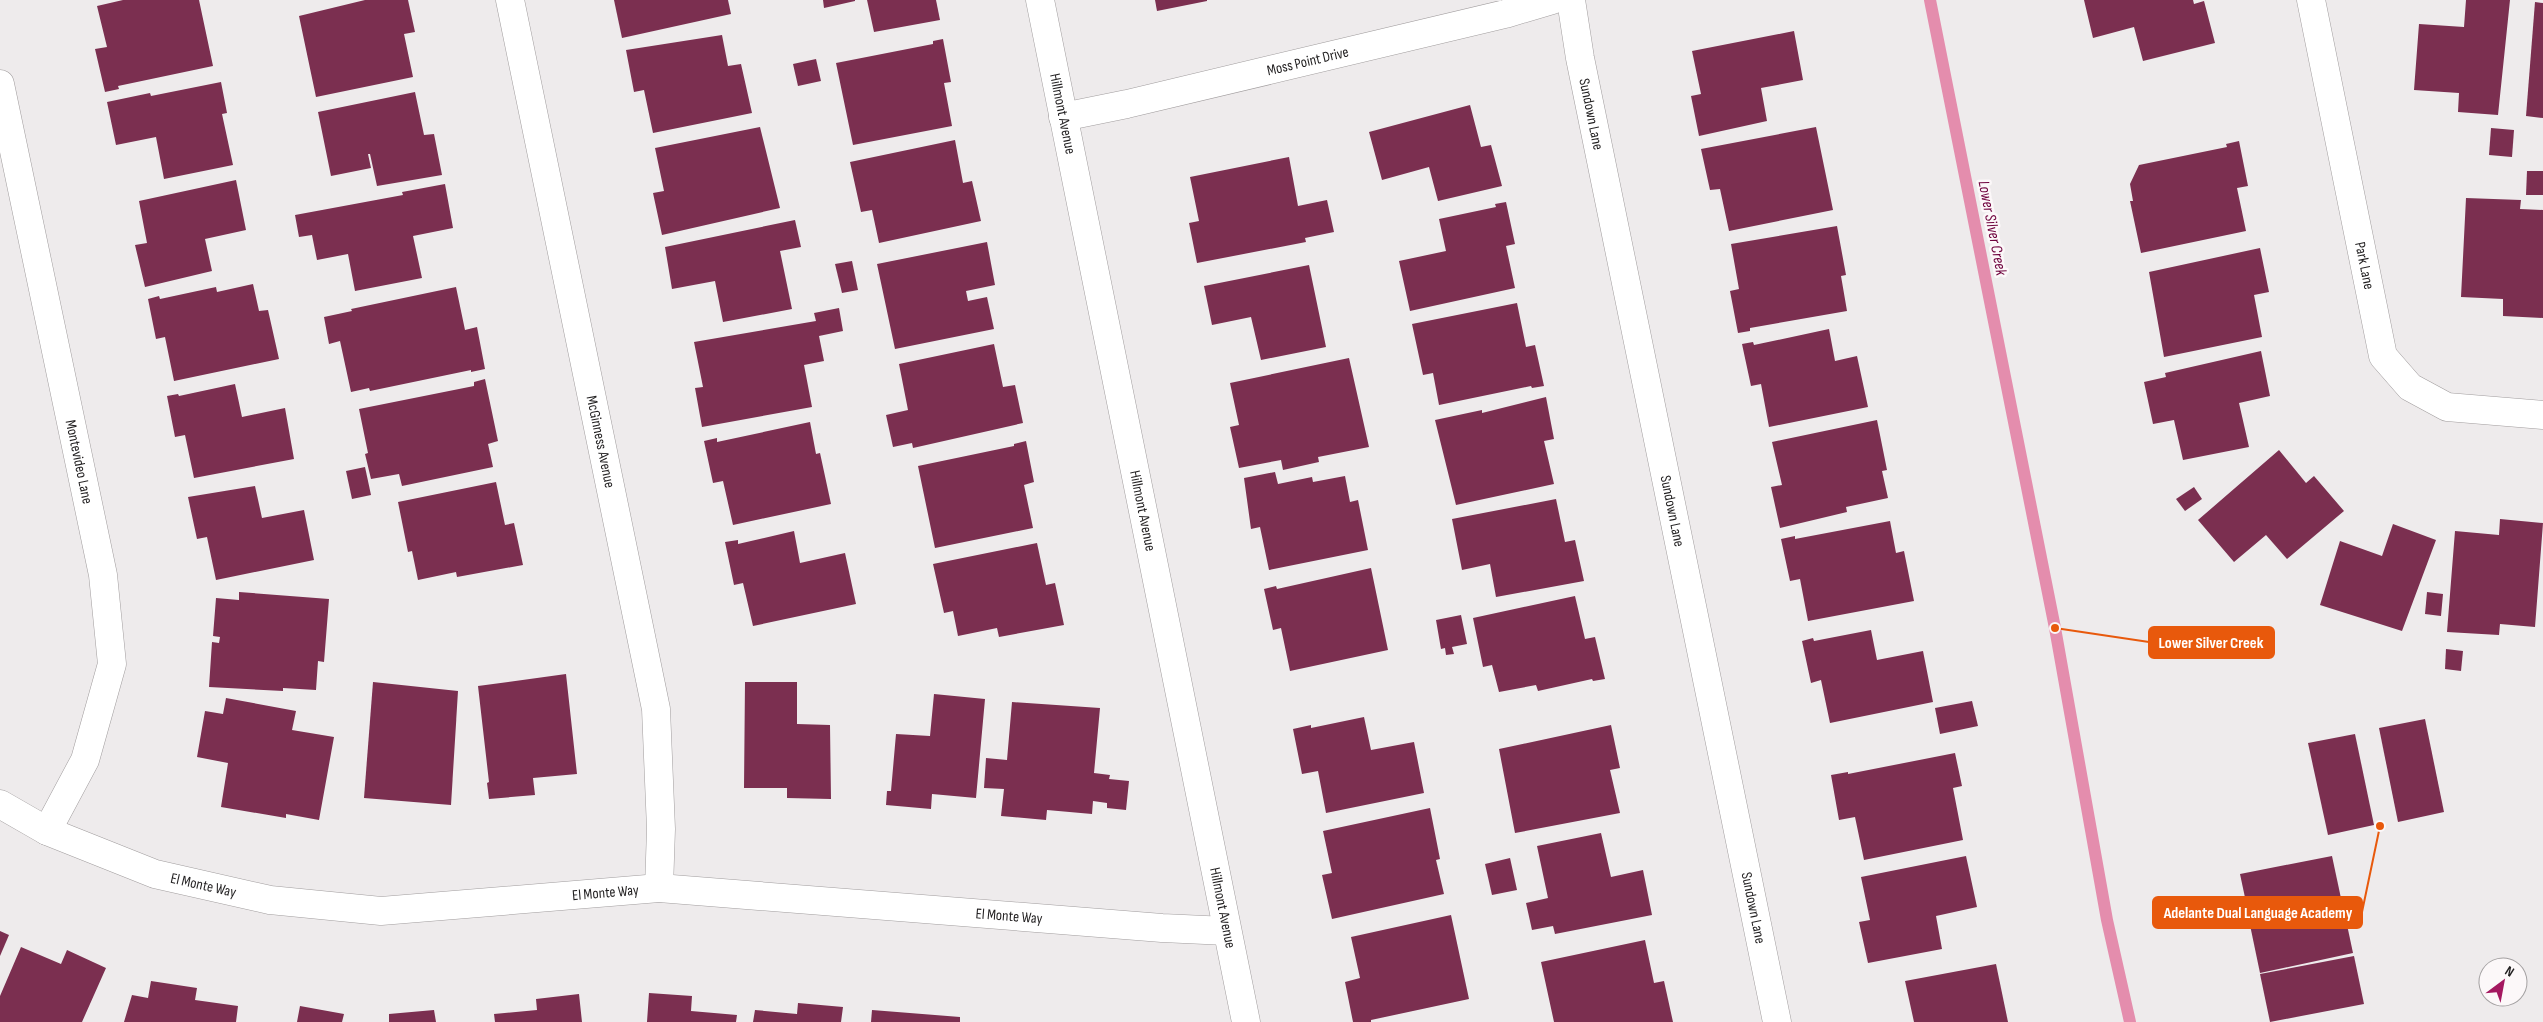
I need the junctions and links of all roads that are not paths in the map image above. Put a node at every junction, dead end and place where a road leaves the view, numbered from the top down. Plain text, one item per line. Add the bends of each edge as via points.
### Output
1 (510, 0) edge
2 (1040, 0) edge
3 (1552, 0) edge
4 (1571, 0) edge
5 (2311, 0) edge
6 (0, 84) edge
7 (1064, 117) junction
8 (9, 176) edge
9 (2543, 415) edge
10 (0, 804) edge
11 (47, 831) junction
12 (659, 888) junction
13 (1228, 932) junction
14 (1246, 1022) edge
15 (1777, 1022) edge

1 - 12 street, McGinness Avenue via 656,709 661,829
2 - 7 street, Hillmont Avenue
3 - 7 street, Moss Point Drive via 1496,16
4 - 15 street, Sundown Lane via 1580,58
5 - 9 street, Park Lane via 2383,356 2410,387 2447,407
6 - 8 street, Montevideo Lane
7 - 13 street, Hillmont Avenue
8 - 11 street, Montevideo Lane via 103,575 112,664 85,760
10 - 11 street, El Monte Way
11 - 12 street, El Monte Way via 155,874 270,900 381,912
12 - 13 street, El Monte Way
13 - 14 street, Hillmont Avenue

